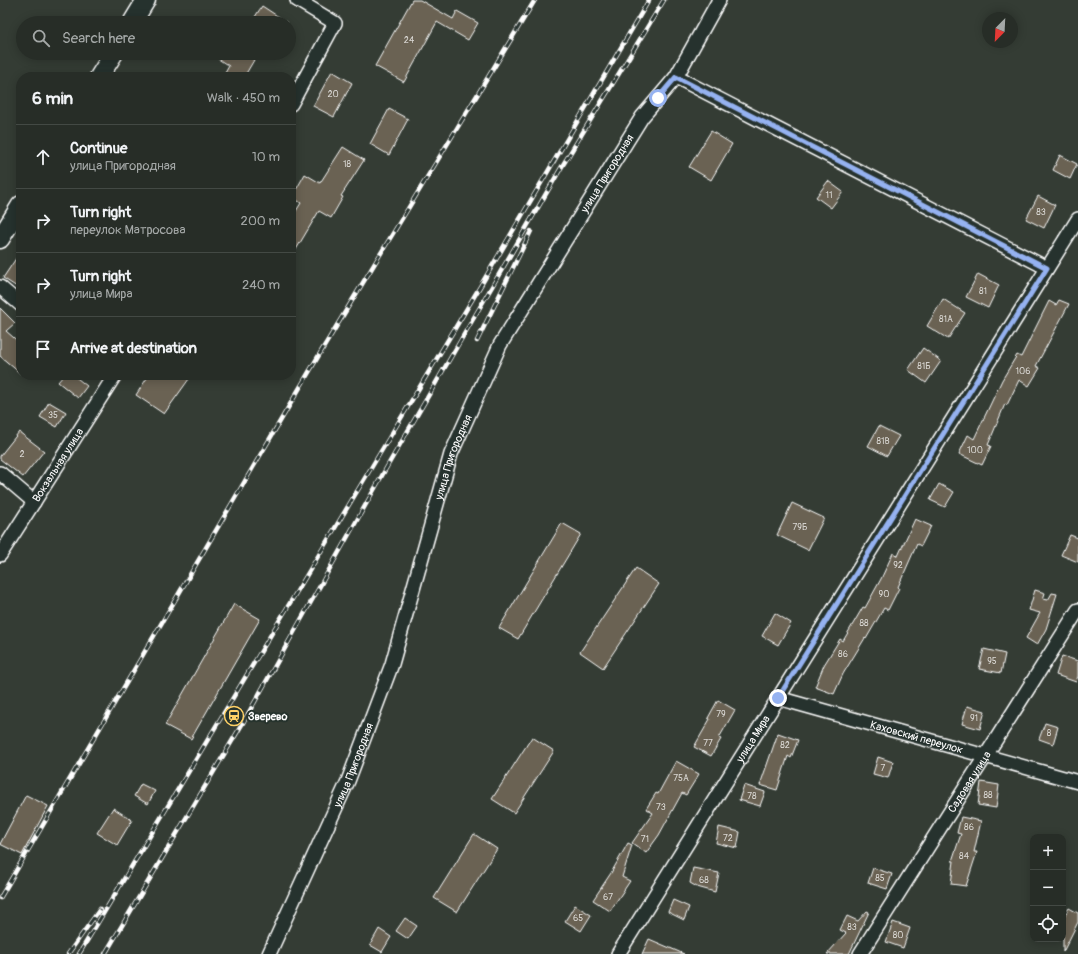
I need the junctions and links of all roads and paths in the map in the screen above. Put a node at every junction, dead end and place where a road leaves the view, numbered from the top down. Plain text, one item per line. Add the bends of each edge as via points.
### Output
1 (146, 0) edge
2 (297, 0) edge
3 (719, 0) edge
4 (136, 16) edge
5 (110, 60) edge
6 (102, 72) edge
7 (676, 77) junction
8 (296, 95) edge
9 (16, 213) edge
10 (1078, 219) edge
11 (0, 238) edge
12 (1047, 268) junction
13 (0, 287) edge
14 (16, 301) edge
15 (108, 380) edge
16 (0, 473) edge
17 (34, 502) junction
18 (0, 555) edge
19 (1078, 610) edge
20 (778, 698) junction
21 (985, 756) junction
22 (1078, 782) edge
23 (269, 954) edge
24 (618, 954) edge
25 (860, 954) edge

1 - 4 main road
2 - 8 street via 335,23
3 - 7 street, улица Пригородная
5 - 6 main road
7 - 12 street
7 - 23 street, улица Пригородная via 642,117 500,345 452,454 392,664 350,774
9 - 11 main road
10 - 12 street, улица Мира
12 - 20 street, улица Мира
13 - 14 street
15 - 17 street, Вокзальная улица
16 - 17 street
17 - 18 street, Вокзальная улица
19 - 21 street, Садовая улица
20 - 21 street, Каховский переулок
20 - 24 street, улица Мира
21 - 22 street, Каховский переулок
21 - 25 street, Садовая улица

